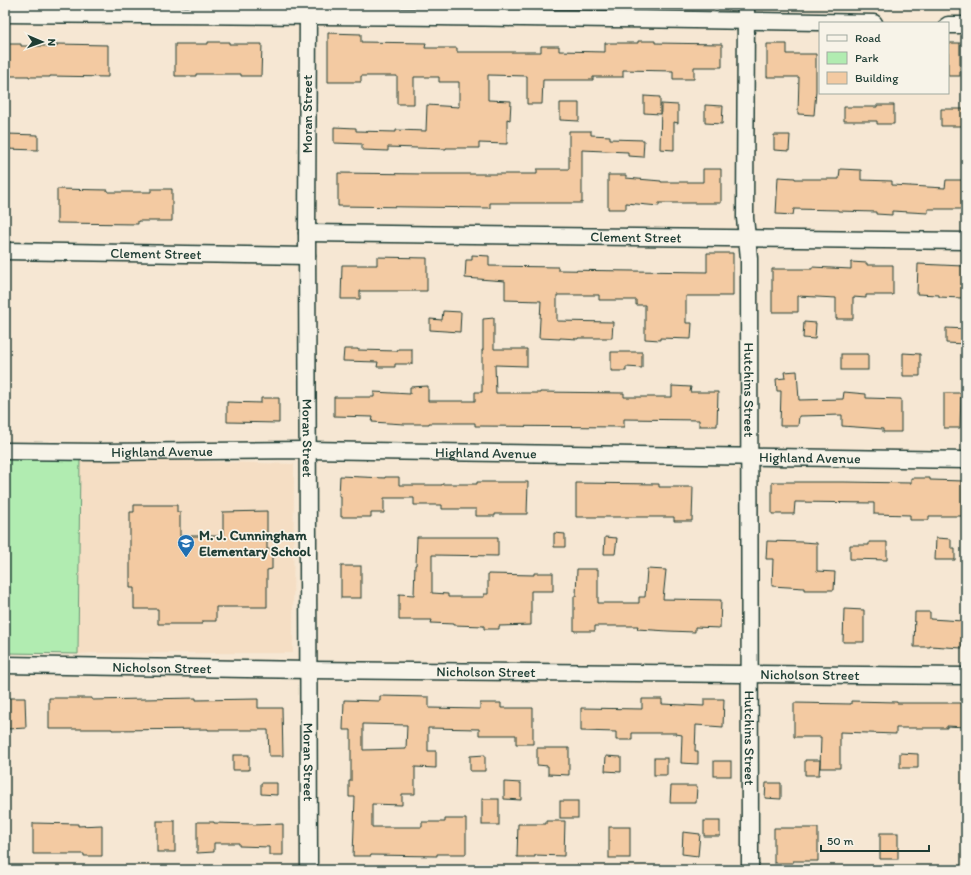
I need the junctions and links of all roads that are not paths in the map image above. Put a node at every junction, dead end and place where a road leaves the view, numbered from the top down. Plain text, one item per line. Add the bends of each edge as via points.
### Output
1 (308, 10) edge
2 (746, 13) edge
3 (5, 14) edge
4 (861, 22) edge
5 (949, 25) edge
6 (966, 25) edge
7 (306, 233) junction
8 (747, 239) junction
9 (966, 241) edge
10 (5, 251) edge
11 (307, 256) junction
12 (307, 450) junction
13 (5, 451) edge
14 (749, 457) junction
15 (966, 460) edge
16 (5, 665) edge
17 (308, 670) junction
18 (750, 674) junction
19 (966, 676) edge
20 (309, 870) edge
21 (750, 870) edge

1 - 2 street
1 - 3 street
1 - 7 street, Moran Street
2 - 4 street
2 - 8 street, Hutchins Street
5 - 6 street
7 - 8 street, Clement Street
7 - 11 street, Moran Street
8 - 9 street, Clement Street
8 - 14 street, Hutchins Street
10 - 11 street, Clement Street
11 - 12 street, Moran Street
12 - 13 street, Highland Avenue
12 - 14 street, Highland Avenue
12 - 17 street, Moran Street
14 - 15 street, Highland Avenue
14 - 18 street, Hutchins Street
16 - 17 street, Nicholson Street
17 - 18 street, Nicholson Street
17 - 20 street, Moran Street
18 - 19 street, Nicholson Street
18 - 21 street, Hutchins Street

